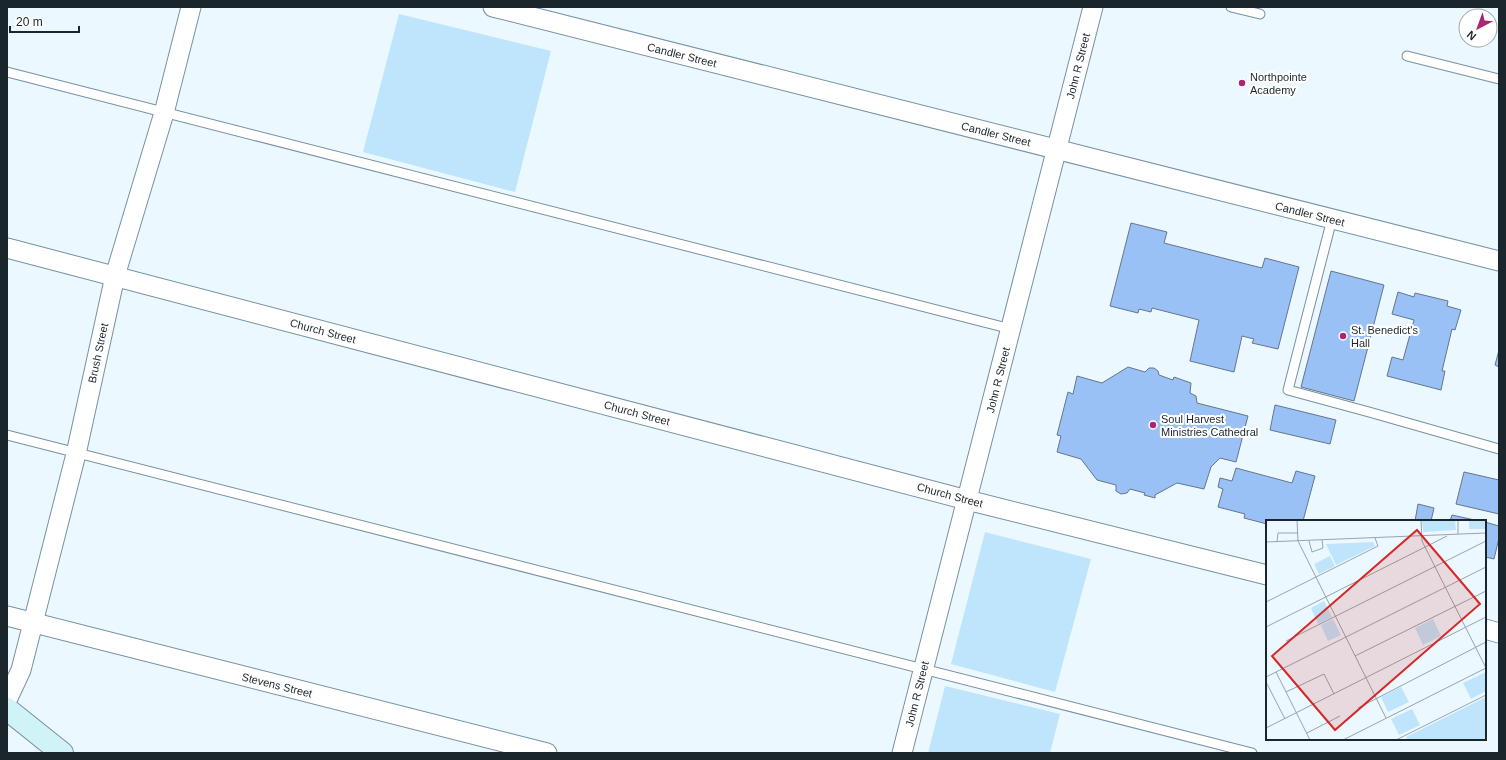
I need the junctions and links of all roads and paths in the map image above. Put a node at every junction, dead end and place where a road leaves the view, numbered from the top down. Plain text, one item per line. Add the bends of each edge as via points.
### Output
1 (191, 7) edge
2 (492, 7) edge
3 (1093, 7) edge
4 (1231, 7) edge
5 (1260, 14) dead end
6 (1407, 56) dead end
7 (7, 72) edge
8 (1499, 79) edge
9 (164, 113) junction
10 (1057, 150) junction
11 (1332, 219) junction
12 (7, 248) edge
13 (1499, 261) edge
14 (115, 276) junction
15 (1010, 329) junction
16 (7, 435) edge
17 (1499, 449) edge
18 (76, 454) junction
19 (967, 500) junction
20 (1266, 575) edge
21 (7, 616) edge
22 (32, 623) junction
23 (1486, 629) edge
24 (1499, 632) edge
25 (923, 670) junction
26 (7, 700) edge
27 (7, 709) edge
28 (62, 753) edge
29 (547, 753) edge
30 (902, 753) edge
31 (1252, 753) edge

1 - 9 street, Brush Street
2 - 10 street, Candler Street
3 - 10 street, John R Street
4 - 5 lane
6 - 8 lane
7 - 9 lane
9 - 14 street, Brush Street
9 - 15 lane
10 - 11 street, Candler Street
10 - 15 street, John R Street
11 - 13 street, Candler Street
11 - 17 lane via 1288,390
12 - 14 street, Church Street
14 - 18 street, Brush Street
14 - 19 street, Church Street
15 - 19 street, John R Street
16 - 18 lane
18 - 22 street, Brush Street
18 - 25 lane
19 - 20 street, Church Street
19 - 25 street, John R Street
21 - 22 street, Stevens Street
22 - 26 street, Brush Street via 21,670
22 - 29 street, Stevens Street
23 - 24 street
25 - 30 street, John R Street
25 - 31 lane
27 - 28 main road

